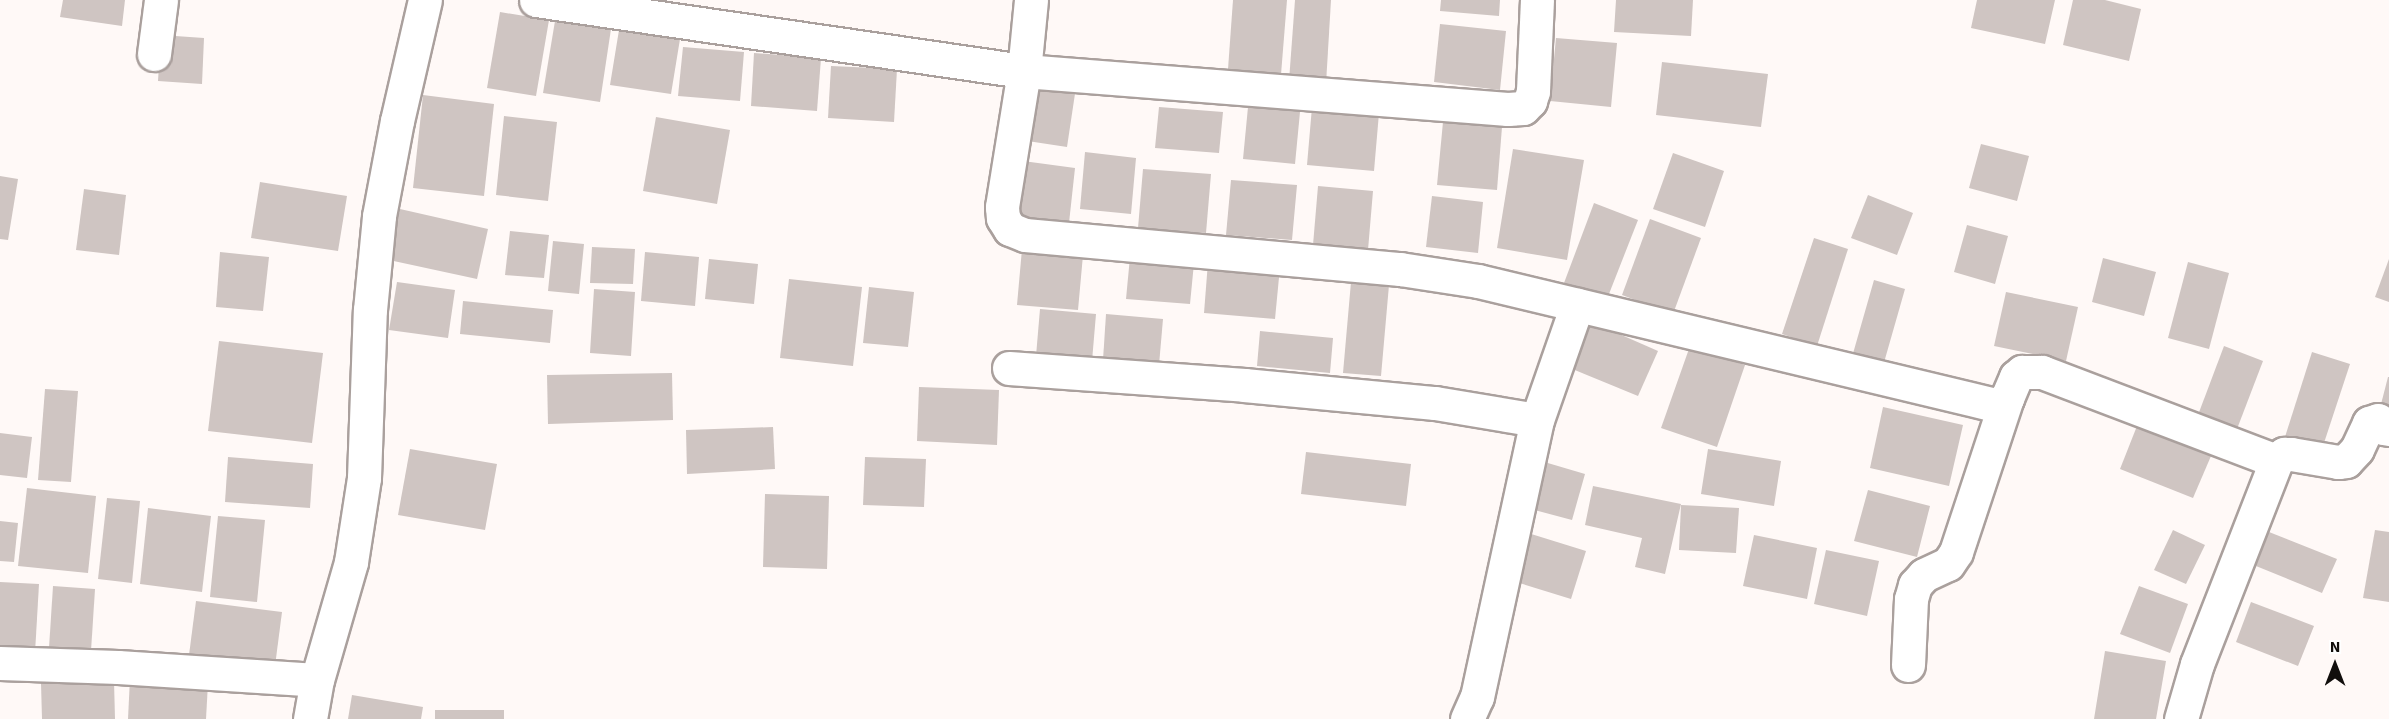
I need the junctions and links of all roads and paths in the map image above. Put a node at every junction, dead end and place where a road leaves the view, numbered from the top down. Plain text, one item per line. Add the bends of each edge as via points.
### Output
1 (160, 0) edge
2 (425, 0) edge
3 (536, 0) edge
4 (1031, 0) edge
5 (1537, 0) edge
6 (154, 54) dead end
7 (1024, 71) junction
8 (1577, 305) junction
9 (1009, 368) dead end
10 (2007, 398) junction
11 (1537, 420) junction
12 (2389, 429) edge
13 (2276, 461) junction
14 (0, 663) edge
15 (1908, 665) dead end
16 (317, 680) junction
17 (310, 719) edge
18 (1467, 719) edge
19 (2181, 719) edge

1 - 6 street
2 - 16 street via 379,216 370,310 364,478 351,562
3 - 7 street
4 - 7 street
5 - 7 street via 1533,91 1523,108
7 - 8 street via 1002,207 1010,229 1025,235 1400,269 1478,281
8 - 10 street via 1979,402 1998,404
8 - 11 street
9 - 11 street via 1436,403
10 - 13 street via 2022,372 2042,372
10 - 15 street via 1956,552 1948,564 1924,574 1915,585
11 - 18 street via 1477,697
12 - 13 street via 2383,428 2378,420 2369,423 2357,449 2346,461 2291,454
13 - 19 street via 2197,664
14 - 16 street
16 - 17 street

